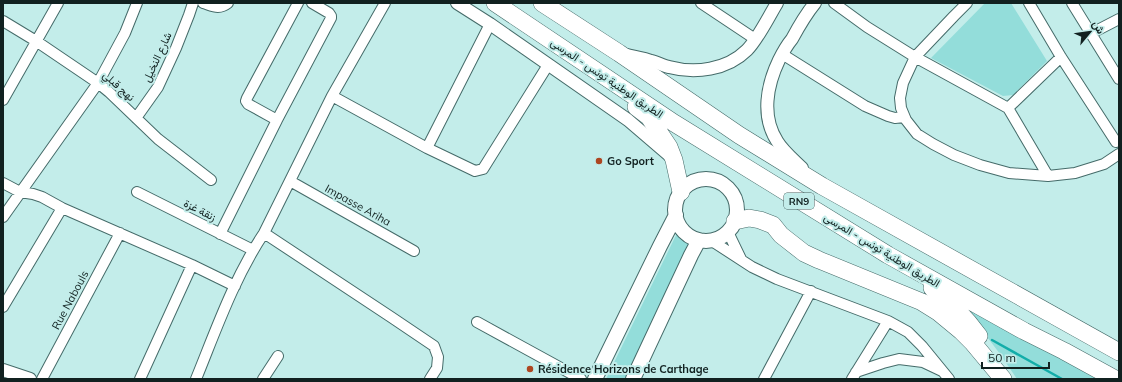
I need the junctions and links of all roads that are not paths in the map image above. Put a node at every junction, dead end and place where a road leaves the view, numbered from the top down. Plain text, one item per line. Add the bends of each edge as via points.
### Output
1 (58, 3) edge
2 (137, 3) edge
3 (193, 3) edge
4 (203, 3) edge
5 (228, 3) edge
6 (298, 3) edge
7 (312, 3) edge
8 (385, 3) edge
9 (457, 3) edge
10 (542, 3) edge
11 (701, 3) edge
12 (778, 3) edge
13 (815, 3) edge
14 (834, 3) edge
15 (967, 3) edge
16 (1029, 3) edge
17 (1072, 3) edge
18 (497, 5) edge
19 (1119, 19) edge
20 (3, 21) edge
21 (490, 24) junction
22 (1090, 34) junction
23 (755, 39) junction
24 (36, 41) junction
25 (562, 49) junction
26 (619, 53) junction
27 (782, 54) junction
28 (915, 57) junction
29 (1061, 57) junction
30 (548, 65) junction
31 (1119, 79) edge
32 (98, 83) junction
33 (332, 96) junction
34 (3, 100) edge
35 (1008, 108) junction
36 (904, 117) junction
37 (136, 118) junction
38 (278, 120) junction
39 (1119, 129) edge
40 (1116, 142) junction
41 (426, 148) junction
42 (1119, 154) edge
43 (674, 160) junction
44 (1048, 176) junction
45 (211, 180) dead end
46 (290, 181) junction
47 (3, 183) edge
48 (822, 186) junction
49 (20, 192) junction
50 (137, 192) dead end
51 (681, 192) junction
52 (62, 208) junction
53 (676, 215) junction
54 (3, 217) edge
55 (732, 227) junction
56 (120, 233) junction
57 (220, 234) junction
58 (264, 234) junction
59 (705, 240) junction
60 (253, 250) junction
61 (414, 251) dead end
62 (888, 255) junction
63 (741, 259) junction
64 (192, 265) junction
65 (234, 286) junction
66 (811, 291) junction
67 (3, 307) edge
68 (888, 321) junction
69 (477, 322) dead end
70 (1119, 352) edge
71 (278, 356) dead end
72 (3, 370) edge
73 (854, 375) edge
74 (947, 376) edge
75 (30, 379) edge
76 (42, 379) edge
77 (140, 379) edge
78 (196, 379) edge
79 (263, 379) edge
80 (430, 379) edge
81 (581, 379) edge
82 (595, 379) edge
83 (633, 379) edge
84 (764, 379) edge
85 (1003, 379) edge
86 (1007, 379) edge
87 (1115, 379) edge

1 - 24 street
2 - 32 street via 125,33
3 - 37 street, شارع النخيل via 158,87
4 - 5 street via 218,8
6 - 38 street via 246,101
7 - 38 street via 328,13 331,18
8 - 33 street
9 - 21 street
10 - 26 highway, RN9
11 - 23 street
12 - 23 street
13 - 27 street
14 - 28 street via 867,28
15 - 28 street
16 - 29 street
17 - 22 street
18 - 25 highway, الطريق الوطنية تونس - المرسى / RN9
19 - 22 street
20 - 24 street, نهج قبلي
21 - 30 street
21 - 41 street
22 - 31 street
23 - 26 street via 748,49 730,61 718,67 698,70 669,67
24 - 32 street, نهج قبلي
24 - 34 street
25 - 43 highway via 649,117
25 - 62 highway, الطريق الوطنية تونس - المرسى / RN9 via 726,156
26 - 48 highway, RN9 via 738,135
27 - 36 street via 864,106 895,118
27 - 48 street via 768,94 767,111 771,129 777,142
28 - 35 street
28 - 36 street via 900,98
29 - 35 street
29 - 40 street
30 - 41 street via 483,169 476,171
30 - 43 street via 628,120
32 - 37 street, نهج قبلي
32 - 49 street
33 - 41 street
33 - 46 street
35 - 44 street
36 - 44 street via 917,134 954,155 1009,172
37 - 45 street, نهج قبلي via 158,139
38 - 57 street
39 - 40 street
40 - 42 street
42 - 44 street via 1104,164 1075,173
43 - 51 highway
46 - 58 street
46 - 61 street, Impasse Ariha
47 - 49 street
48 - 70 highway, RN9
49 - 52 street via 42,197
49 - 54 street
50 - 57 street, زنقة غزة
51 - 53 main road
51 - 55 main road via 690,184 701,180 713,181 724,186 730,191 737,206
52 - 56 street
52 - 67 street
53 - 59 main road via 682,229 688,235
53 - 82 main road
55 - 59 main road via 721,238
55 - 63 street
55 - 85 highway via 750,218 760,220 772,226 804,253 922,302 961,331
56 - 64 street
56 - 76 street, Rue Nabouls
57 - 60 street, زنقة غزة
58 - 60 street
58 - 80 street via 434,346 438,357 437,368
59 - 63 street
59 - 83 main road via 691,255
60 - 65 street
62 - 86 highway via 941,295 971,325
62 - 87 highway, الطريق الوطنية تونس - المرسى / RN9 via 1024,332
63 - 66 street via 777,279
64 - 65 street
64 - 77 street
65 - 78 street
66 - 68 street
66 - 84 street
68 - 73 street
68 - 74 street via 908,332
69 - 81 street
71 - 79 street
72 - 75 street
73 - 74 street via 899,359 923,362

